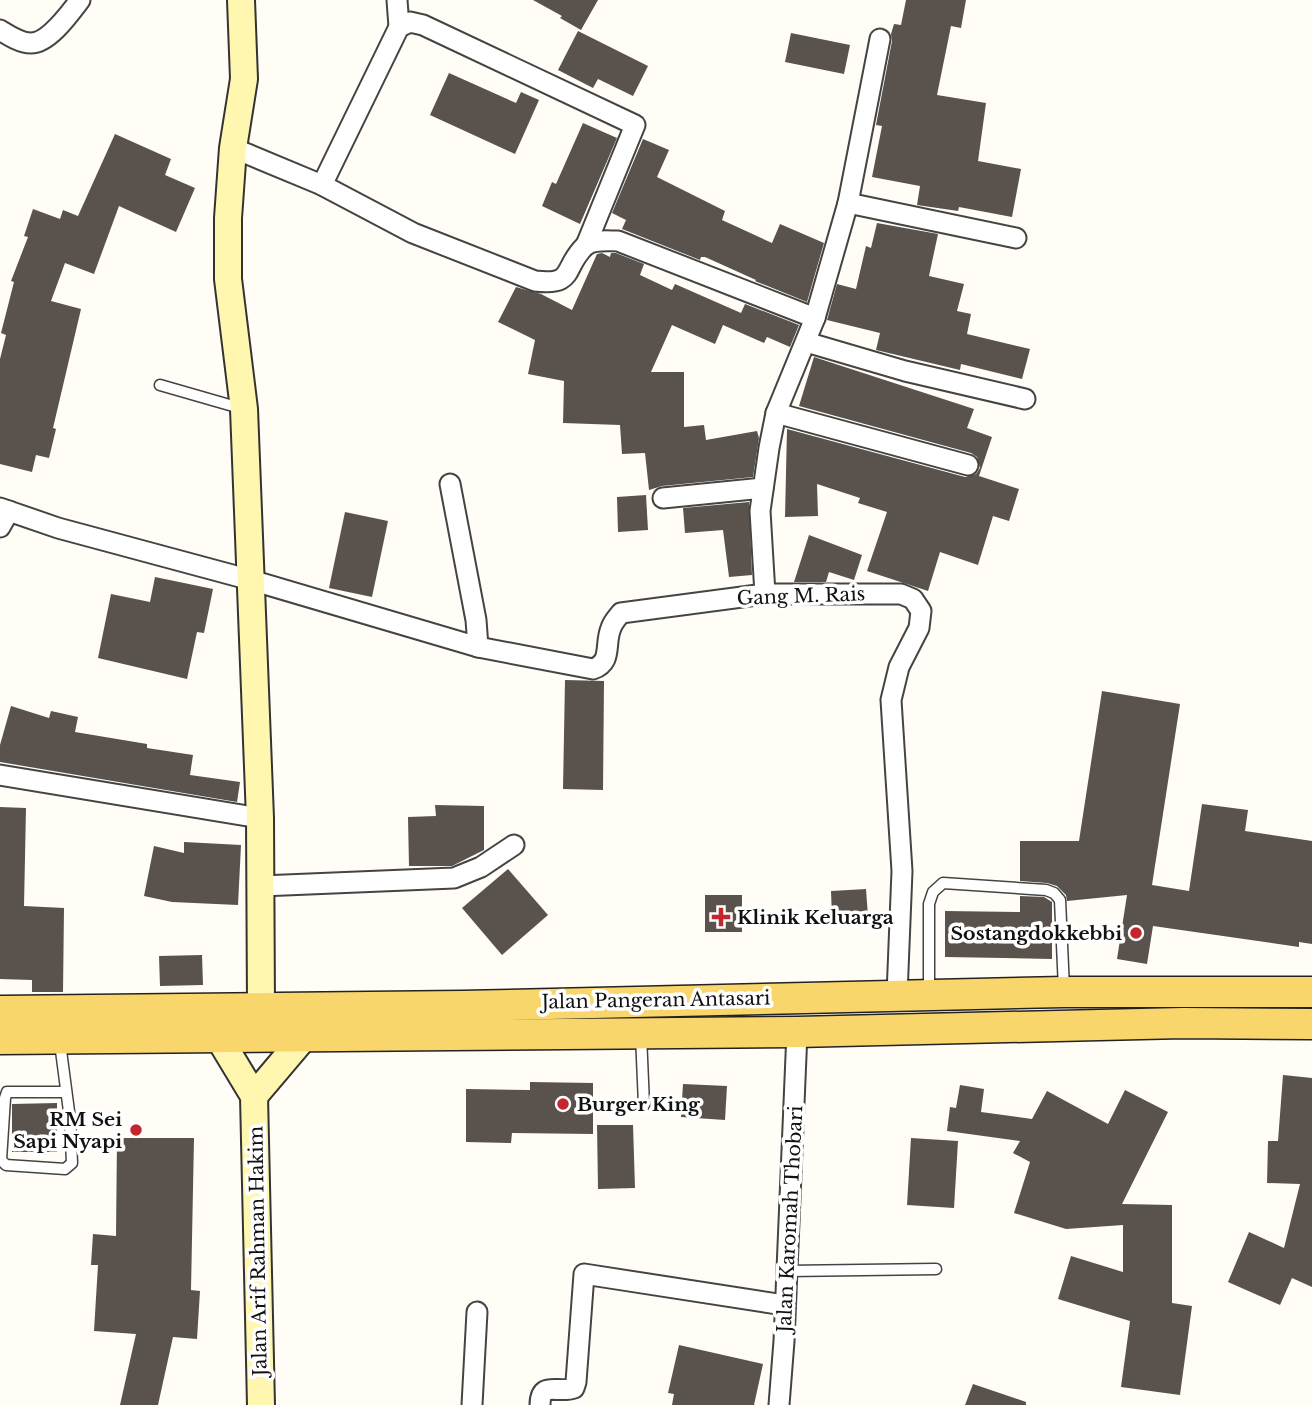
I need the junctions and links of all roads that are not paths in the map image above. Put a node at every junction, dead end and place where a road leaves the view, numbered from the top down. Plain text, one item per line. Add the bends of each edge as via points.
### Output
1 (80, 0) edge
2 (241, 0) edge
3 (397, 0) edge
4 (399, 27) junction
5 (0, 30) edge
6 (880, 39) dead end
7 (233, 148) junction
8 (322, 185) junction
9 (848, 203) junction
10 (1016, 237) dead end
11 (586, 245) junction
12 (815, 318) junction
13 (806, 342) junction
14 (160, 385) dead end
15 (1025, 399) dead end
16 (244, 409) junction
17 (776, 413) junction
18 (968, 465) dead end
19 (450, 484) dead end
20 (763, 488) junction
21 (663, 498) dead end
22 (3, 516) edge
23 (251, 580) junction
24 (765, 594) junction
25 (478, 648) junction
26 (0, 775) edge
27 (260, 818) junction
28 (514, 845) dead end
29 (261, 886) junction
30 (1064, 992) junction
31 (1276, 992) junction
32 (1312, 993) edge
33 (897, 995) junction
34 (929, 995) junction
35 (261, 1007) junction
36 (0, 1012) edge
37 (1312, 1023) edge
38 (1276, 1024) junction
39 (797, 1032) junction
40 (641, 1034) junction
41 (304, 1037) junction
42 (219, 1038) junction
43 (0, 1039) edge
44 (60, 1039) junction
45 (66, 1093) junction
46 (254, 1096) junction
47 (643, 1105) dead end
48 (936, 1269) dead end
49 (786, 1271) junction
50 (784, 1305) junction
51 (477, 1312) dead end
52 (261, 1405) edge
53 (472, 1405) edge
54 (540, 1405) edge
55 (779, 1405) edge

1 - 5 street via 44,39 31,43
2 - 7 street via 244,79
3 - 4 street
4 - 8 street
4 - 11 street via 410,22 423,25 635,125
6 - 9 street
7 - 8 street
7 - 16 street via 228,279
8 - 11 street via 413,233 535,281 564,279
9 - 10 street
9 - 12 street
11 - 12 street via 618,241
12 - 13 street
13 - 15 street
13 - 17 street
14 - 16 lane
16 - 23 street
17 - 18 street
17 - 20 street
19 - 25 street
20 - 21 street
20 - 24 street
22 - 23 street, Gang M. Rais
23 - 25 street, Gang M. Rais
23 - 27 street
24 - 25 street, Gang M. Rais via 621,613 610,630 606,660 593,669
24 - 33 street, Gang M. Rais via 901,594 913,599 921,611 919,628 899,667 891,700 902,871
26 - 27 street
27 - 29 street
28 - 29 street via 454,878
29 - 35 street
30 - 31 main road, Jalan Pangeran Antasari
30 - 34 main road, Jalan Pangeran Antasari
30 - 34 lane via 1060,900 1054,893 943,883 929,904
31 - 32 main road, Jalan Pangeran Antasari
31 - 38 main road via 1290,998 1294,1008 1289,1018
32 - 37 main road via 1303,1011
33 - 34 main road, Jalan Pangeran Antasari
33 - 35 main road, Jalan Pangeran Antasari
35 - 36 main road, Jalan Pangeran Antasari
37 - 38 main road, Jalan Pangeran Antasari
38 - 39 main road, Jalan Pangeran Antasari
39 - 40 main road, Jalan Pangeran Antasari
39 - 49 street, Jalan Karomah Thobari
40 - 41 main road, Jalan Pangeran Antasari
40 - 47 lane
41 - 42 main road, Jalan Pangeran Antasari
41 - 46 street
42 - 44 main road, Jalan Pangeran Antasari
42 - 46 street, Jalan Arif Rahman Hakim
43 - 44 main road, Jalan Pangeran Antasari
44 - 45 lane
45 - 45 lane via 7,1092 1,1160 6,1165 70,1167
46 - 52 street, Jalan Arif Rahman Hakim
48 - 49 lane
49 - 50 street, Jalan Karomah Thobari
50 - 54 street via 584,1274 574,1388 547,1389 540,1395
50 - 55 street, Jalan Karomah Thobari
51 - 53 street

